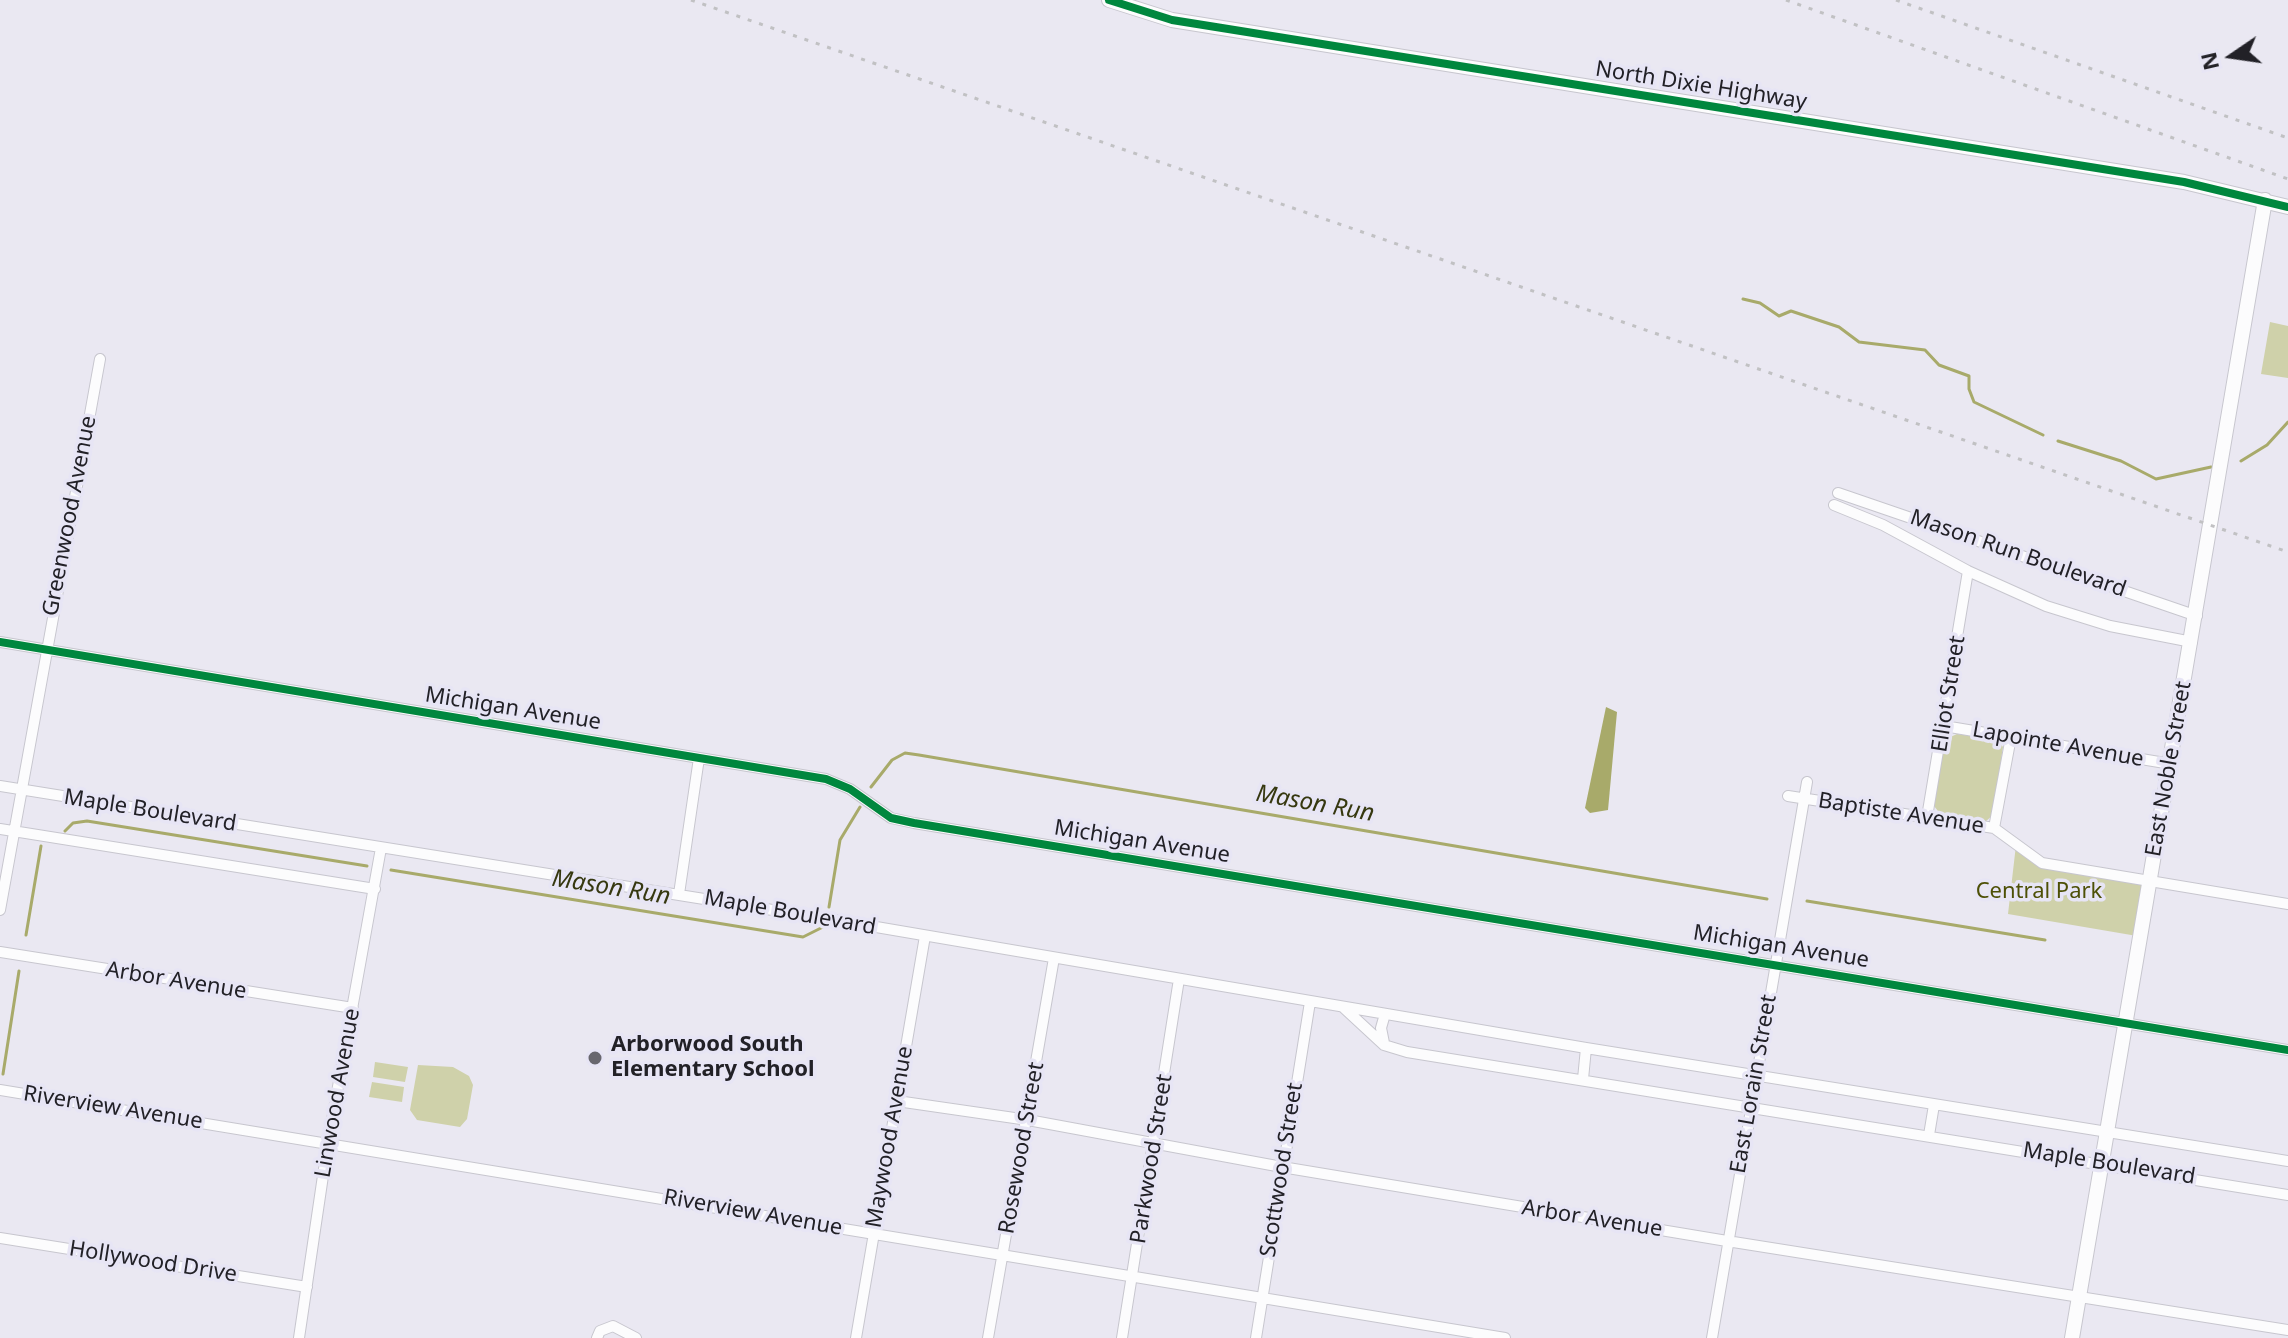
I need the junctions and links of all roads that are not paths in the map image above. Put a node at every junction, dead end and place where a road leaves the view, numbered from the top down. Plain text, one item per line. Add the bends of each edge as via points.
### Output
1 (1109, 0) edge
2 (2265, 200) junction
3 (2288, 207) edge
4 (100, 359) dead end
5 (1838, 493) dead end
6 (1855, 498) junction
7 (1834, 505) dead end
8 (1851, 511) junction
9 (1968, 571) junction
10 (2197, 616) junction
11 (0, 642) edge
12 (2192, 642) junction
13 (45, 649) junction
14 (1944, 726) junction
15 (2011, 737) junction
16 (699, 758) junction
17 (2171, 764) junction
18 (1807, 782) dead end
19 (0, 786) edge
20 (19, 791) junction
21 (1788, 796) dead end
22 (1804, 799) junction
23 (1927, 817) junction
24 (1994, 828) junction
25 (0, 829) edge
26 (13, 831) junction
27 (381, 848) junction
28 (2149, 881) junction
29 (375, 889) junction
30 (679, 894) junction
31 (2288, 904) edge
32 (0, 910) edge
33 (925, 936) junction
34 (0, 952) edge
35 (1054, 958) junction
36 (1776, 965) junction
37 (1179, 979) junction
38 (1310, 1002) junction
39 (1342, 1006) junction
40 (353, 1008) junction
41 (1385, 1014) junction
42 (2126, 1023) junction
43 (1384, 1045) junction
44 (1586, 1048) junction
45 (2288, 1050) edge
46 (1755, 1074) junction
47 (1583, 1079) junction
48 (0, 1090) edge
49 (897, 1101) junction
50 (1934, 1105) junction
51 (1750, 1108) junction
52 (1028, 1120) junction
53 (2107, 1130) junction
54 (1929, 1135) junction
55 (328, 1142) junction
56 (1154, 1144) junction
57 (2288, 1161) edge
58 (2100, 1162) junction
59 (1282, 1167) junction
60 (2288, 1195) edge
61 (872, 1233) junction
62 (0, 1238) edge
63 (1727, 1241) junction
64 (1002, 1253) junction
65 (1134, 1274) junction
66 (307, 1287) junction
67 (2080, 1295) junction
68 (1262, 1296) junction
69 (2288, 1330) edge
70 (299, 1338) edge
71 (597, 1338) edge
72 (636, 1338) edge
73 (856, 1338) edge
74 (988, 1338) edge
75 (1122, 1338) edge
76 (1256, 1338) edge
77 (1505, 1338) edge
78 (1712, 1338) edge
79 (2072, 1338) edge

1 - 2 main road, North Dixie Highway via 1172,20 2141,175
2 - 3 main road, North Dixie Highway
2 - 10 main road, East Noble Street
4 - 13 street, Greenwood Avenue
5 - 6 street, Mason Run Boulevard
6 - 8 street
6 - 10 street, Mason Run Boulevard
7 - 8 street, Mason Run Boulevard
8 - 9 street, Mason Run Boulevard
9 - 12 street, Mason Run Boulevard via 2080,617
9 - 14 street, Elliot Street
10 - 12 main road, East Noble Street
11 - 13 street, Michigan Avenue
12 - 17 main road, East Noble Street
13 - 16 street, Michigan Avenue
13 - 20 street, Greenwood Avenue
14 - 15 street, Lapointe Avenue
14 - 23 street, Elliot Street
15 - 17 street, Lapointe Avenue
15 - 24 street
16 - 30 street
16 - 36 street, Michigan Avenue via 826,779 902,821
17 - 28 main road, East Noble Street
18 - 22 street, East Lorain Street
19 - 20 street, Maple Boulevard
20 - 26 street, Greenwood Avenue
20 - 27 street, Maple Boulevard
21 - 22 street, Baptiste Avenue
22 - 23 street, Baptiste Avenue
22 - 36 street, East Lorain Street
23 - 24 street, Baptiste Avenue
24 - 28 street, Baptiste Avenue via 2042,863
25 - 26 street, Maple Boulevard
26 - 29 street, Maple Boulevard
26 - 32 street, Greenwood Avenue
27 - 29 street, Linwood Avenue
27 - 30 street, Maple Boulevard
28 - 31 street, Baptiste Avenue
28 - 42 main road, East Noble Street
29 - 40 street, Linwood Avenue
30 - 33 street, Maple Boulevard
33 - 35 street, Maple Boulevard
33 - 49 street, Maywood Avenue
34 - 40 street, Arbor Avenue
35 - 37 street, Maple Boulevard
35 - 52 street, Rosewood Street
36 - 42 street, Michigan Avenue
36 - 46 street, East Lorain Street
37 - 38 street, Maple Boulevard
37 - 56 street, Parkwood Street
38 - 39 street, Maple Boulevard
38 - 59 street, Scottwood Street
39 - 41 street, Maple Boulevard
39 - 43 street, Maple Boulevard
40 - 55 street, Linwood Avenue
41 - 43 street
41 - 44 street, Maple Boulevard
42 - 45 street, Michigan Avenue
42 - 53 main road, East Noble Street
43 - 47 street, Maple Boulevard
44 - 46 street, Maple Boulevard
44 - 47 street
46 - 50 street, Maple Boulevard
46 - 51 street, East Lorain Street
47 - 51 street, Maple Boulevard
48 - 55 street, Riverview Avenue
49 - 52 street, Arbor Avenue
49 - 61 street, Maywood Avenue
50 - 53 street, Maple Boulevard
50 - 54 street
51 - 54 street, Maple Boulevard
51 - 63 street, East Lorain Street
52 - 56 street, Arbor Avenue
52 - 64 street, Rosewood Street
53 - 57 street, Maple Boulevard
53 - 58 main road, East Noble Street
54 - 58 street, Maple Boulevard
55 - 61 street, Riverview Avenue
55 - 66 street, Linwood Avenue
56 - 59 street, Arbor Avenue
56 - 65 street, Parkwood Street
58 - 60 street, Maple Boulevard
58 - 67 main road, East Noble Street
59 - 63 street, Arbor Avenue
59 - 68 street, Scottwood Street
61 - 64 street, Riverview Avenue
61 - 73 street, Maywood Avenue
62 - 66 street, Hollywood Drive
63 - 67 street, Arbor Avenue
63 - 78 street, East Lorain Street
64 - 65 street, Riverview Avenue
64 - 74 street, Rosewood Street
65 - 68 street, Riverview Avenue
65 - 75 street, Parkwood Street
66 - 70 street, Linwood Avenue
67 - 69 street, Arbor Avenue
67 - 79 main road, East Noble Street
68 - 76 street, Scottwood Street
68 - 77 street, Riverview Avenue
71 - 72 street via 613,1326

